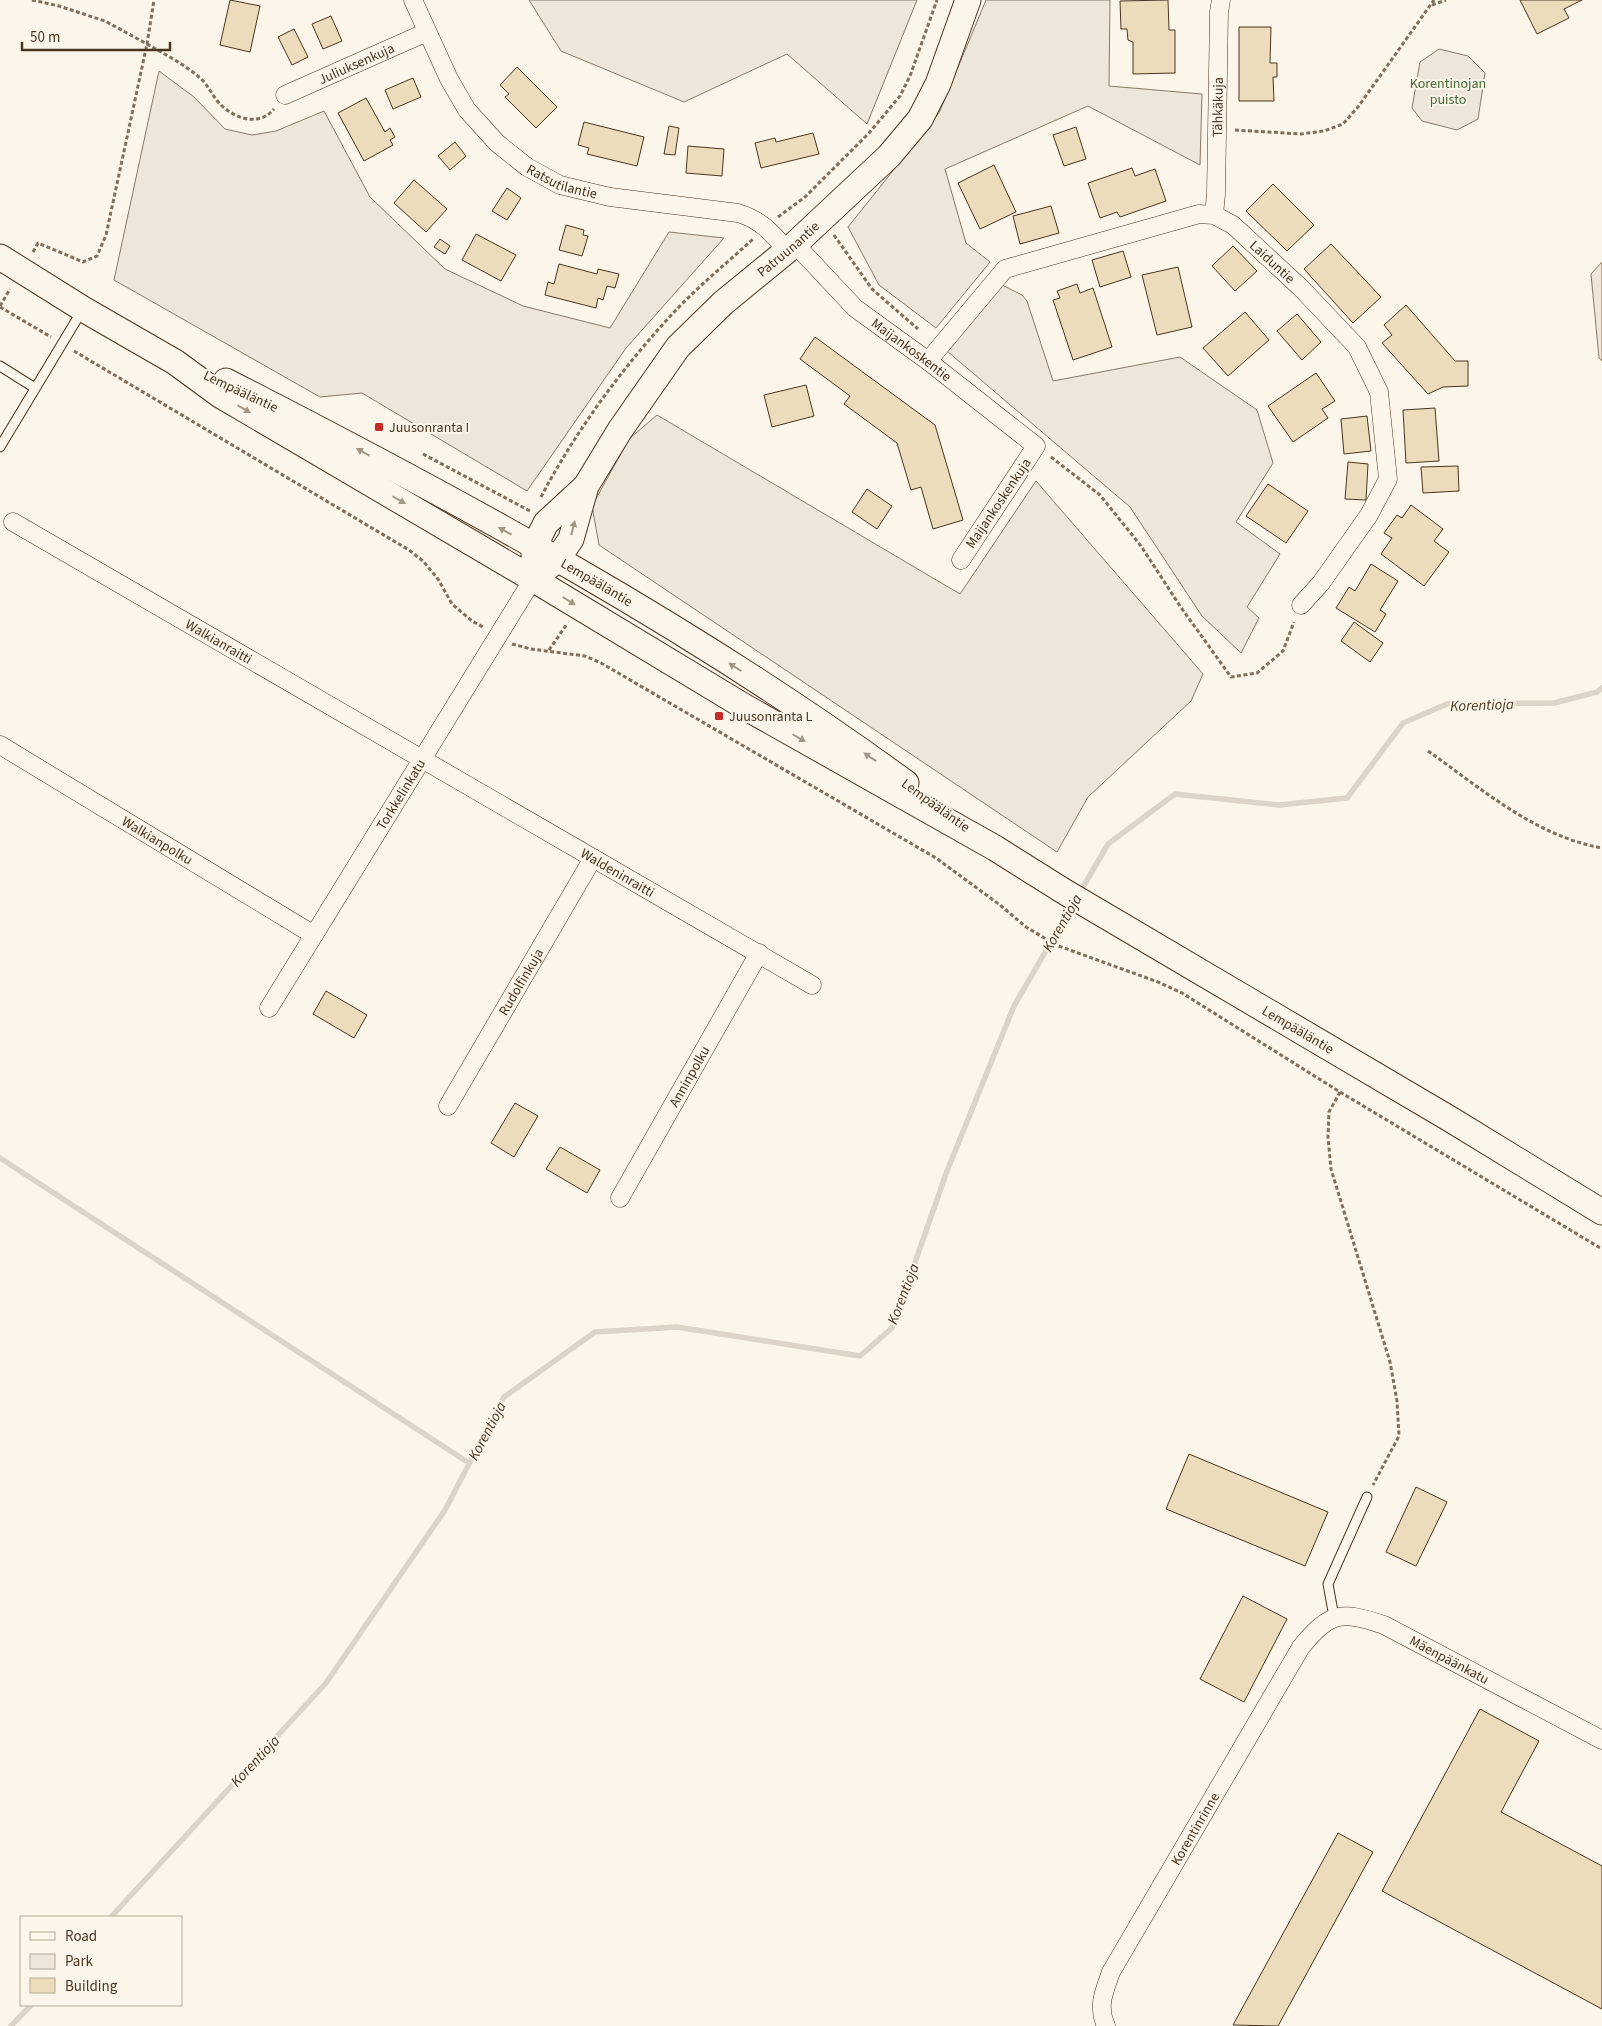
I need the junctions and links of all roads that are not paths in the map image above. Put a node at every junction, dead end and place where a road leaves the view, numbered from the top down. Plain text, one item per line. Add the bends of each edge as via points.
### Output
1 (413, 0) edge
2 (968, 0) edge
3 (1221, 0) edge
4 (427, 32) junction
5 (285, 95) road end
6 (1214, 215) junction
7 (791, 247) junction
8 (0, 257) edge
9 (83, 309) junction
10 (928, 361) junction
11 (175, 362) junction
12 (0, 366) edge
13 (35, 388) junction
14 (1036, 446) joint
15 (0, 447) edge
16 (586, 486) junction
17 (13, 522) dead end
18 (534, 547) junction
19 (557, 560) junction
20 (961, 560) dead end
21 (534, 579) junction
22 (1301, 605) road end
23 (0, 744) edge
24 (423, 760) junction
25 (995, 848) junction
26 (594, 858) junction
27 (314, 935) junction
28 (759, 954) junction
29 (812, 985) dead end
30 (269, 1008) dead end
31 (448, 1106) dead end
32 (620, 1198) dead end
33 (1602, 1212) edge
34 (1367, 1496) road end
35 (1334, 1617) junction
36 (1602, 1740) edge
37 (1104, 2020) edge

1 - 4 street, Ratsutilantie
2 - 7 main road, Patruunantie via 938,84 920,118 889,156
3 - 6 street, Tähkäkuja
4 - 5 street, Juliuksenkuja
4 - 7 street, Ratsutilantie via 467,110 497,143 527,167 560,185 610,197 738,213 753,218
6 - 10 street via 1199,214 1006,269
6 - 22 street, Laiduntie via 1233,225 1301,288 1357,347 1379,392 1388,479 1369,515 1321,583
7 - 10 street, Maijankoskentie via 855,308
7 - 16 main road, Patruunantie via 723,303 678,348 620,430
8 - 9 main road, Lempääläntie
9 - 11 main road, Lempääläntie
9 - 13 lane
10 - 14 street, Maijankoskentie
18 -> 11 main road, Lempääläntie via 349,444 226,381
11 -> 21 main road, Lempääläntie via 220,395
12 - 13 lane
13 - 15 lane
14 - 20 street, Maijankoskenkuja
16 - 18 main road, Patruunantie via 546,523
19 -> 16 main road, Patruunantie via 571,538
17 - 24 street, Walkianraitti
18 - 19 main road, Lempääläntie
18 - 21 main road, Patruunantie
19 - 21 main road, Patruunantie
25 -> 19 main road, Lempääläntie via 764,685
21 - 24 street, Torkkelinkatu
21 -> 25 main road, Lempääläntie via 745,707
23 - 27 street, Walkianpolku
24 - 26 street, Waldeninraitti
24 - 27 street, Torkkelinkatu
25 - 33 main road, Lempääläntie
26 - 28 street, Waldeninraitti
26 - 31 street, Rudolfinkuja
27 - 30 street, Torkkelinkatu
28 - 29 street, Waldeninraitti
28 - 32 street, Anninpolku
34 - 35 lane via 1328,1584
35 - 36 street, Mäenpäänkatu via 1357,1616 1384,1625
35 - 37 street, Korentinrinne via 1316,1628 1301,1647 1111,1972 1103,1993

